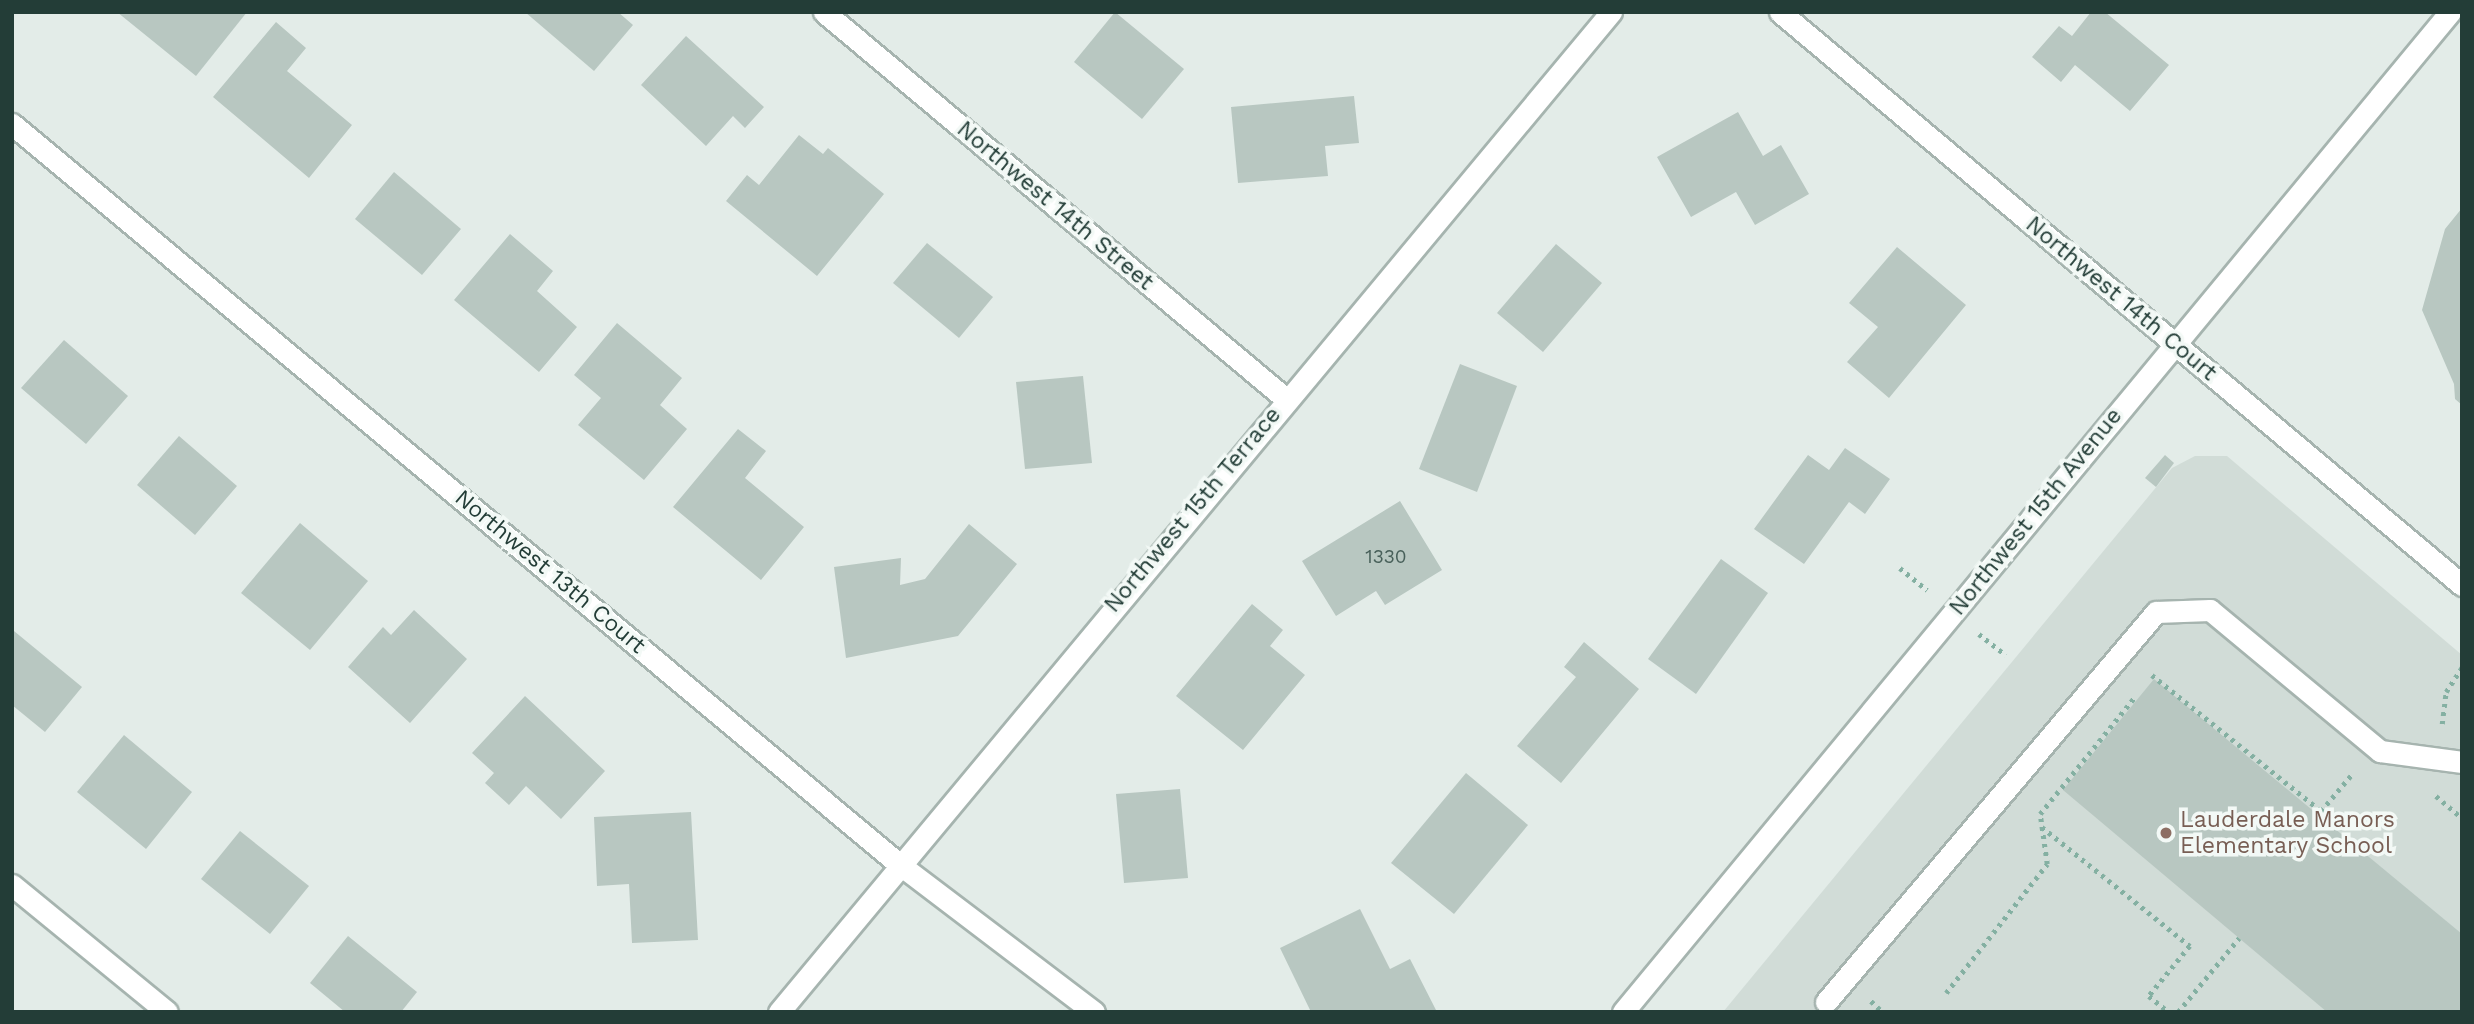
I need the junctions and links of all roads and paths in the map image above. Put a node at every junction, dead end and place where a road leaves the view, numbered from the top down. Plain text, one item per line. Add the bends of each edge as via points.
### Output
1 (824, 12) edge
2 (1611, 12) edge
3 (1780, 12) edge
4 (2450, 12) edge
5 (12, 124) edge
6 (2174, 344) junction
7 (1286, 399) junction
8 (2462, 585) edge
9 (2145, 684) dead end
10 (2136, 695) dead end
11 (2462, 762) edge
12 (2355, 771) dead end
13 (2431, 792) dead end
14 (2462, 818) edge
15 (2042, 826) junction
16 (899, 864) junction
17 (12, 885) edge
18 (2239, 938) dead end
19 (1946, 993) dead end
20 (1826, 1002) dead end
21 (167, 1012) edge
22 (779, 1012) edge
23 (1094, 1012) edge
24 (1623, 1012) edge
25 (2169, 1012) edge
26 (2178, 1012) edge

1 - 7 street, Northwest 14th Street
2 - 7 street, Northwest 15th Terrace
3 - 6 street, Northwest 14th Court
4 - 6 street, Northwest 15th Avenue
5 - 16 street, Northwest 13th Court
6 - 8 street, Northwest 14th Court
6 - 24 street, Northwest 15th Avenue
7 - 16 street, Northwest 15th Terrace
9 - 12 path via 2154,673 2321,811
10 - 15 path via 2040,814
11 - 20 street via 2380,751 2210,610 2156,612
13 - 14 path
15 - 19 path via 2047,864
15 - 25 path via 2190,946 2149,996
16 - 22 street, Northwest 15th Terrace
16 - 23 street, Northwest 13th Court
17 - 21 street
18 - 26 path

